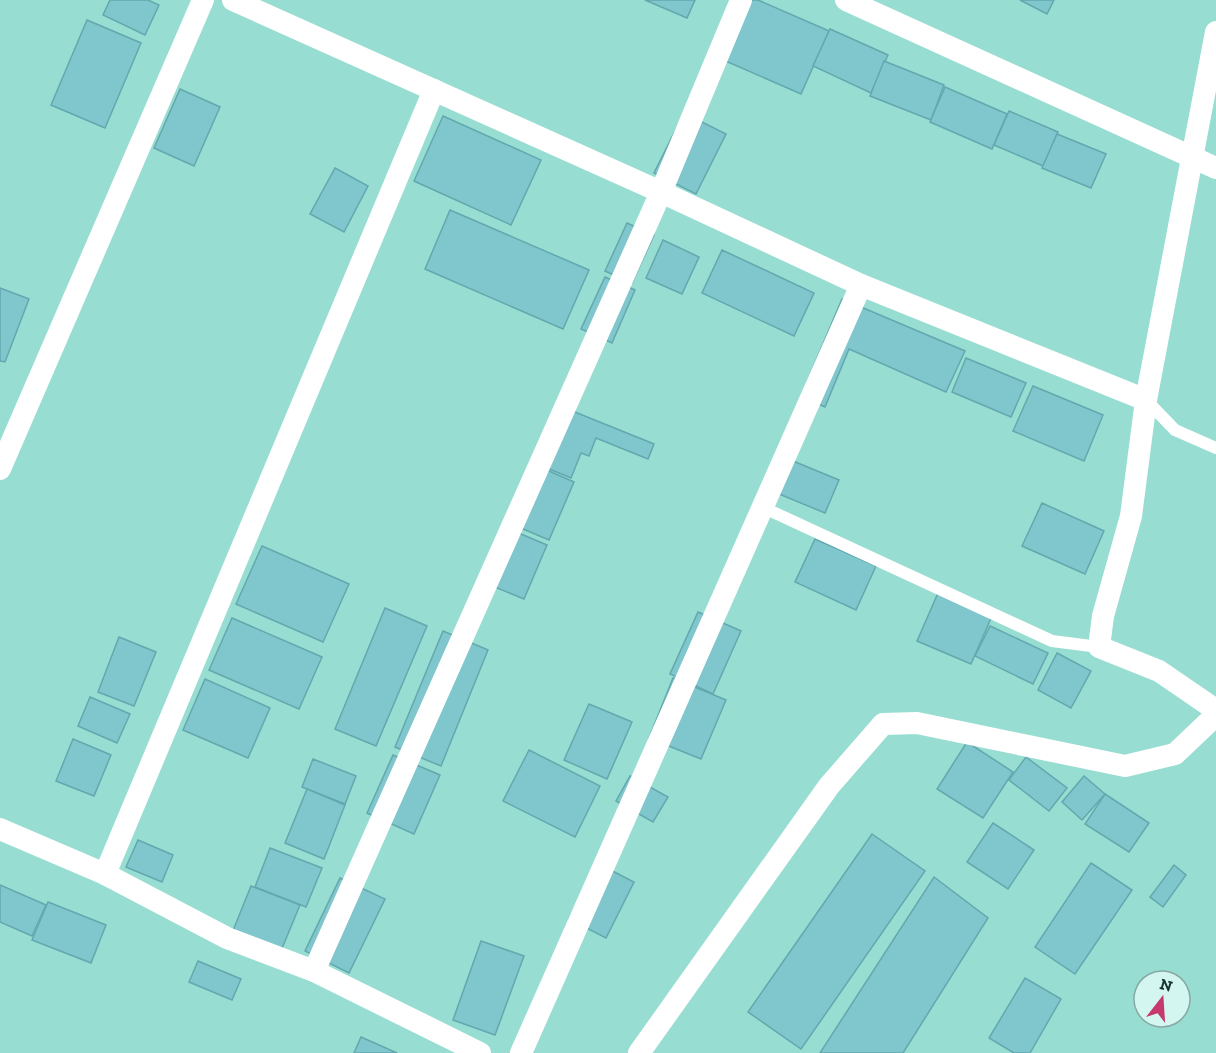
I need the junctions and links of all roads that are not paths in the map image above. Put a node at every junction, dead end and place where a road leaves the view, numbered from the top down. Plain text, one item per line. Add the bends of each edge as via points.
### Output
1 (203, 0) edge
2 (233, 0) edge
3 (741, 0) edge
4 (846, 0) edge
5 (1216, 32) edge
6 (434, 90) junction
7 (1192, 158) junction
8 (1216, 168) edge
9 (661, 192) junction
10 (861, 285) junction
11 (1146, 400) junction
12 (1216, 448) edge
13 (0, 469) edge
14 (762, 507) junction
15 (1099, 647) junction
16 (1216, 710) edge
17 (1216, 715) edge
18 (0, 829) edge
19 (105, 874) junction
20 (314, 971) junction
21 (480, 1053) edge
22 (522, 1053) edge
23 (639, 1053) edge

1 - 13 street
2 - 6 street
3 - 9 street
4 - 7 street
5 - 7 street
6 - 9 street
6 - 19 street
7 - 8 street
7 - 11 street
9 - 10 street
9 - 20 street
10 - 11 street
10 - 14 street
11 - 12 lane via 1175,430
11 - 15 street via 1131,516 1103,616
14 - 15 lane via 1052,641
14 - 22 street
15 - 16 street via 1159,671
17 - 23 street via 1175,754 1125,766 916,723 883,724 829,786
18 - 19 street
19 - 20 street via 226,938
20 - 21 street

